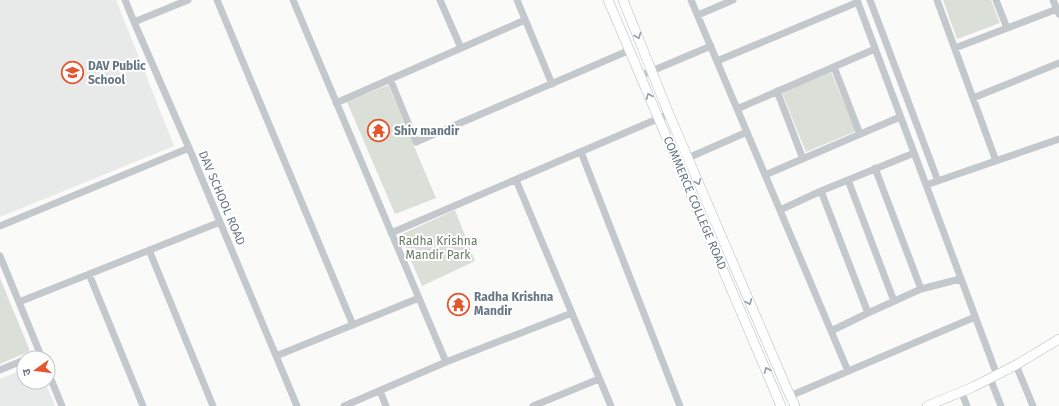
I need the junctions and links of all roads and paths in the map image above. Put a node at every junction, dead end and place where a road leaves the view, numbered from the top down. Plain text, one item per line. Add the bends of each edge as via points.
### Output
1 (125, 0) edge
2 (188, 0) edge
3 (217, 0) edge
4 (293, 0) edge
5 (440, 0) edge
6 (517, 0) edge
7 (608, 0) edge
8 (623, 0) edge
9 (692, 0) edge
10 (733, 0) edge
11 (870, 0) edge
12 (937, 0) edge
13 (996, 0) edge
14 (1054, 0) edge
15 (857, 1) edge
16 (721, 2) edge
17 (1058, 11) edge
18 (698, 15) junction
19 (525, 20) junction
20 (134, 22) junction
21 (1008, 28) junction
22 (711, 46) junction
23 (460, 48) junction
24 (955, 48) junction
25 (875, 49) junction
26 (630, 50) junction
27 (717, 61) junction
28 (1059, 63) edge
29 (834, 67) junction
30 (652, 71) junction
31 (640, 76) junction
32 (390, 79) junction
33 (552, 84) junction
34 (777, 92) junction
35 (973, 98) junction
36 (336, 103) junction
37 (737, 109) junction
38 (669, 114) junction
39 (900, 117) junction
40 (658, 119) junction
41 (747, 132) junction
42 (860, 134) junction
43 (1059, 139) edge
44 (189, 148) junction
45 (581, 152) junction
46 (914, 153) junction
47 (688, 158) junction
48 (803, 158) junction
49 (996, 162) junction
50 (875, 168) junction
51 (765, 175) junction
52 (516, 180) junction
53 (848, 180) junction
54 (938, 181) junction
55 (926, 185) junction
56 (820, 191) junction
57 (780, 210) junction
58 (220, 222) junction
59 (0, 226) edge
60 (391, 233) junction
61 (149, 250) junction
62 (0, 256) edge
63 (89, 274) junction
64 (960, 279) junction
65 (921, 289) junction
66 (419, 298) junction
67 (894, 301) junction
68 (19, 302) junction
69 (572, 313) junction
70 (868, 313) junction
71 (975, 317) junction
72 (353, 325) junction
73 (831, 331) junction
74 (1059, 339) edge
75 (39, 350) edge
76 (276, 356) junction
77 (446, 362) junction
78 (16, 363) edge
79 (1016, 365) junction
80 (0, 370) edge
81 (848, 371) junction
82 (993, 376) junction
83 (599, 378) junction
84 (55, 390) edge
85 (380, 391) junction
86 (961, 392) junction
87 (790, 396) junction
88 (932, 405) edge
89 (62, 406) edge
90 (143, 406) edge
91 (213, 406) edge
92 (297, 406) edge
93 (344, 406) edge
94 (386, 406) edge
95 (533, 406) edge
96 (611, 406) edge
97 (680, 406) edge
98 (781, 406) edge
99 (796, 406) edge
100 (967, 406) edge
101 (1001, 406) edge
102 (1033, 406) edge

1 - 20 street, DAV SCHOOL ROAD
2 - 20 street
3 - 72 street
4 - 36 street
5 - 23 street
6 - 19 street
7 - 26 street, COMMERCE COLLEGE ROAD
8 -> 30 street
9 - 18 street
10 - 16 street
11 - 54 street
12 - 24 street
13 - 21 street
14 - 17 street
15 - 25 street
15 - 27 street
16 - 18 street
17 - 21 street
18 - 22 street
19 - 23 street
19 - 33 street
20 - 44 street, DAV SCHOOL ROAD
21 - 24 street
22 - 27 street
22 - 30 street
23 - 32 street
24 - 35 street
25 - 29 street
25 - 39 street
26 - 31 street, COMMERCE COLLEGE ROAD
26 - 33 street
27 - 37 street
28 - 35 street
29 - 34 street
29 - 42 street
30 - 31 street
30 - 38 street
40 -> 31 street, COMMERCE COLLEGE ROAD
32 - 33 street via 416,142
32 - 36 street
34 - 37 street
34 - 48 street
35 - 49 street
36 - 60 street
37 - 41 street
38 - 40 street
38 - 47 street
39 - 42 street
39 - 46 street
40 - 45 street
98 -> 40 street, COMMERCE COLLEGE ROAD
41 - 47 street
41 - 51 street
42 - 48 street
43 - 49 street
44 - 58 street, DAV SCHOOL ROAD
44 - 59 street
45 - 52 street
45 - 97 street
46 - 50 street
46 - 55 street
47 -> 87 street
48 - 51 street
49 - 54 street
50 - 53 street
50 - 65 street
51 - 57 street
52 - 60 street
52 - 69 street
53 - 56 street
53 - 67 street
54 - 55 street
55 - 64 street
56 - 57 street
56 - 70 street
57 - 73 street
58 - 61 street
58 - 76 street, DAV SCHOOL ROAD
60 - 66 street
61 - 63 street
61 - 91 street
62 - 68 street
63 - 68 street
63 - 90 street
64 - 65 street
64 - 71 street
65 - 67 street
66 - 72 street
66 - 77 street
67 - 70 street
68 - 75 street
69 - 77 street
69 - 83 street
70 - 73 street
71 - 81 street
71 - 82 street
72 - 76 street
73 - 81 street
74 - 79 street
76 - 92 street, DAV SCHOOL ROAD
77 - 85 street
78 - 80 street
79 - 82 street
79 - 102 street
81 - 87 street
82 - 86 street
82 - 101 street
83 - 95 street
83 - 96 street
84 - 89 street
85 - 93 street
85 - 94 street
86 - 88 street
86 - 100 street
87 - 99 street

